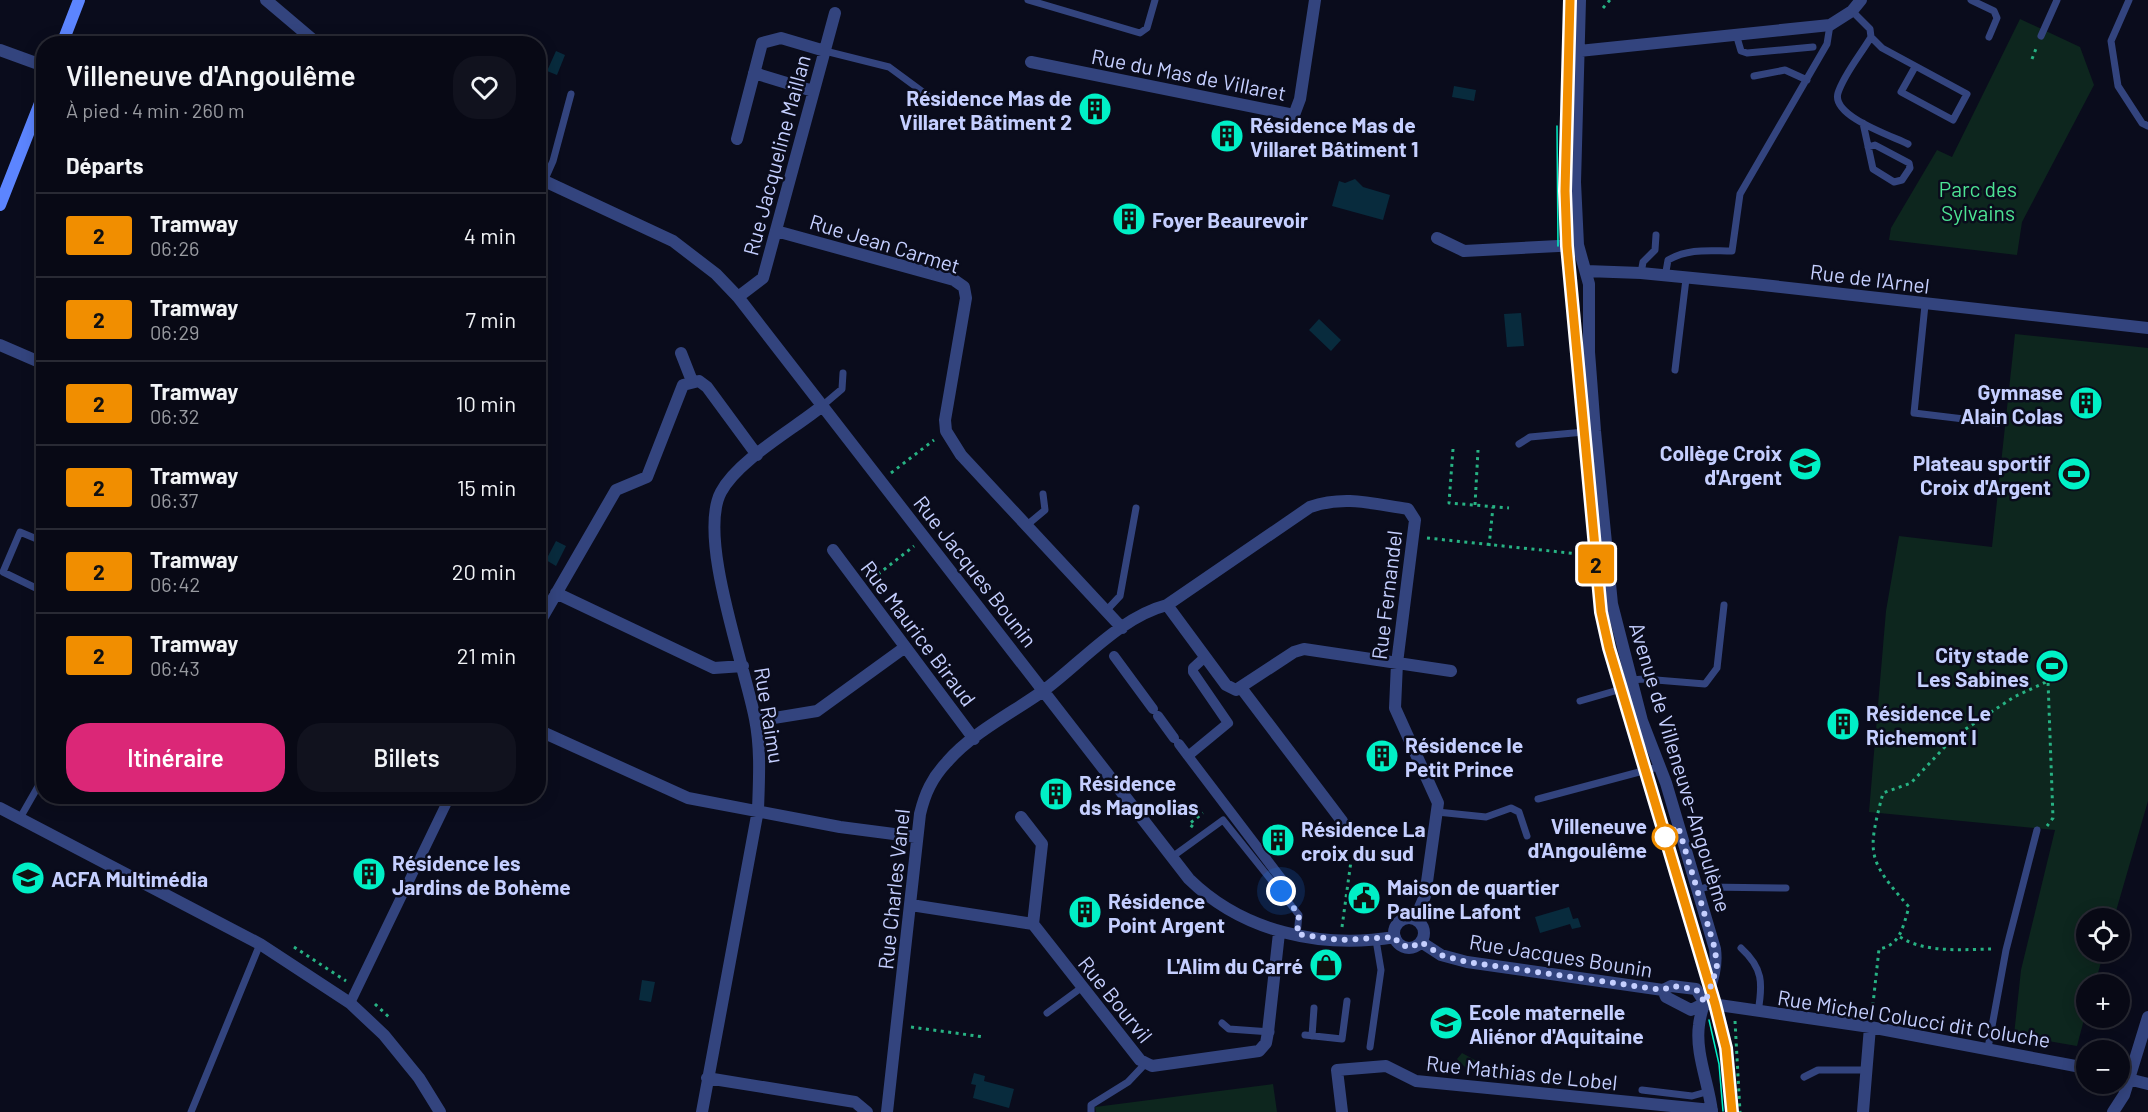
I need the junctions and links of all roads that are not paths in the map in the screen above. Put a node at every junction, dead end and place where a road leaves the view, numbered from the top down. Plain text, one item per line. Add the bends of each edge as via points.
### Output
1 (79, 0) edge
2 (266, 0) edge
3 (1028, 0) edge
4 (1155, 0) edge
5 (1315, 0) edge
6 (1580, 0) edge
7 (1861, 0) edge
8 (1971, 0) edge
9 (2057, 0) edge
10 (2129, 0) edge
11 (1852, 11) junction
12 (835, 13) dead end
13 (1830, 25) junction
14 (1736, 34) junction
15 (65, 36) edge
16 (309, 36) edge
17 (2041, 36) dead end
18 (1871, 37) junction
19 (1989, 37) dead end
20 (1813, 48) dead end
21 (0, 50) edge
22 (825, 51) junction
23 (1579, 51) junction
24 (1031, 62) dead end
25 (36, 63) edge
26 (1915, 67) junction
27 (754, 73) junction
28 (1754, 76) dead end
29 (1807, 80) junction
30 (813, 91) junction
31 (571, 94) dead end
32 (927, 95) dead end
33 (36, 113) edge
34 (1863, 123) junction
35 (2148, 126) edge
36 (736, 139) dead end
37 (1908, 144) dead end
38 (1868, 147) junction
39 (546, 168) edge
40 (546, 182) edge
41 (0, 205) edge
42 (776, 231) junction
43 (1656, 235) dead end
44 (1437, 238) dead end
45 (1578, 245) junction
46 (1586, 271) junction
47 (1641, 273) junction
48 (1665, 277) junction
49 (1686, 279) junction
50 (738, 297) junction
51 (1925, 305) junction
52 (2148, 328) edge
53 (0, 345) edge
54 (681, 354) dead end
55 (36, 361) edge
56 (1675, 370) dead end
57 (843, 373) dead end
58 (692, 381) junction
59 (822, 406) junction
60 (1997, 423) dead end
61 (1595, 431) junction
62 (1519, 444) dead end
63 (757, 455) junction
64 (1043, 494) dead end
65 (1136, 508) dead end
66 (1028, 525) junction
67 (36, 539) edge
68 (833, 550) dead end
69 (36, 588) edge
70 (556, 593) junction
71 (1167, 605) junction
72 (1724, 605) dead end
73 (546, 611) edge
74 (1105, 612) junction
75 (1122, 628) junction
76 (904, 648) junction
77 (1114, 656) dead end
78 (1204, 657) junction
79 (1397, 663) junction
80 (743, 666) junction
81 (1450, 670) dead end
82 (1631, 683) junction
83 (1242, 688) junction
84 (1044, 690) junction
85 (1580, 701) dead end
86 (756, 721) junction
87 (546, 734) edge
88 (974, 739) junction
89 (1188, 756) junction
90 (1658, 767) junction
91 (36, 790) edge
92 (1538, 799) dead end
93 (446, 804) edge
94 (0, 808) edge
95 (758, 810) junction
96 (1437, 812) junction
97 (1022, 817) dead end
98 (20, 818) junction
99 (1342, 821) dead end
100 (2037, 830) road end
101 (1527, 836) dead end
102 (917, 837) junction
103 (1172, 857) junction
104 (1786, 888) dead end
105 (1289, 889) dead end
106 (1697, 890) junction
107 (911, 905) junction
108 (1415, 919) junction
109 (1033, 924) junction
110 (1279, 933) junction
111 (1297, 934) junction
112 (1395, 937) junction
113 (1376, 940) junction
114 (1421, 942) junction
115 (260, 944) junction
116 (1741, 948) dead end
117 (1081, 988) junction
118 (1663, 990) junction
119 (1347, 1001) dead end
120 (350, 1003) junction
121 (1705, 1003) junction
122 (1314, 1008) dead end
123 (1758, 1012) junction
124 (1047, 1013) dead end
125 (1735, 1014) joint
126 (2148, 1017) edge
127 (1222, 1023) dead end
128 (1870, 1027) junction
129 (1271, 1032) junction
130 (1370, 1047) dead end
131 (1988, 1048) junction
132 (1145, 1064) junction
133 (2130, 1065) edge
134 (2076, 1066) edge
135 (1867, 1070) junction
136 (1804, 1077) dead end
137 (707, 1078) junction
138 (2130, 1079) edge
139 (2148, 1084) edge
140 (1642, 1090) dead end
141 (1710, 1091) junction
142 (2123, 1094) edge
143 (1712, 1111) edge
144 (191, 1112) edge
145 (440, 1112) edge
146 (702, 1112) edge
147 (867, 1112) edge
148 (887, 1112) edge
149 (1091, 1112) edge
150 (1342, 1112) edge
151 (1863, 1112) edge
152 (2113, 1112) edge

1 - 15 main road
2 - 16 street
3 - 4 lane via 1140,33 1147,28
5 - 24 street, Rue du Mas de Villaret via 1300,99 1294,115
6 - 23 street, Avenue de Villeneuve-Angoulème
7 - 11 street
8 - 19 lane via 1994,11 1997,18
9 - 17 lane
10 - 35 lane via 2111,41 2118,86
11 - 13 street
11 - 18 lane via 1870,29
12 - 22 street, Rue Jacqueline Maillan
13 - 14 street
13 - 29 lane via 1827,44
14 - 20 lane via 1740,51 1747,53
14 - 23 street
18 - 26 lane
18 - 34 lane via 1838,98 1843,111
21 - 25 street
22 - 27 street via 781,38 771,40 762,43
22 - 30 street, Rue Jacqueline Maillan
22 - 32 lane via 889,67
23 - 45 street, Avenue de Villeneuve-Angoulème via 1575,182
26 - 26 lane via 1967,94 1953,120 1901,92
27 - 30 street
27 - 36 street
28 - 29 lane via 1785,70
29 - 48 lane via 1740,194 1732,251 1681,252 1668,260
30 - 42 street, Rue Jacqueline Maillan
31 - 39 lane
33 - 41 main road
34 - 37 lane
34 - 38 lane
38 - 38 lane via 1873,170 1894,182 1902,180 1909,163 1875,145
40 - 50 street, Rue Jacques Bounin via 673,241 716,274
42 - 50 street, Rue Jacqueline Maillan via 763,278
42 - 66 street, Rue Jean Carmet via 954,280 964,287 966,298 946,404 947,432 961,455
43 - 47 lane via 1655,250 1643,262
44 - 45 street via 1464,251
45 - 46 street, Avenue de Villeneuve-Angoulème
46 - 47 street, Rue de l'Arnel
46 - 61 street, Avenue de Villeneuve-Angoulème
47 - 48 street, Rue de l'Arnel
48 - 49 street, Rue de l'Arnel
49 - 51 street, Rue de l'Arnel
49 - 56 lane
50 - 59 street, Rue Jacques Bounin
51 - 52 street, Rue de l'Arnel
51 - 60 lane via 1914,413
53 - 55 street
54 - 58 street
57 - 59 lane via 842,389
58 - 63 street via 707,387
58 - 70 street via 683,384 676,398 647,477 615,490
59 - 63 street, Rue Raimu
59 - 84 street, Rue Jacques Bounin
61 - 62 lane via 1530,437
61 - 82 street, Avenue de Villeneuve-Angoulème via 1612,604
63 - 80 street, Rue Raimu via 721,493 714,540 717,568
64 - 66 lane via 1045,510
65 - 74 lane via 1120,596
66 - 74 street
67 - 69 lane via 20,532 3,572
68 - 76 street, Rue Maurice Biraud
70 - 73 street
70 - 80 street via 714,668
71 - 75 street, Rue Fernandel via 1152,609
71 - 78 street
71 - 79 street, Rue Fernandel via 1311,507 1341,499 1408,509 1415,520
72 - 82 lane via 1717,668 1705,684 1644,679
74 - 75 street
75 - 84 street, Rue Fernandel
76 - 86 street via 817,711
76 - 88 street, Rue Maurice Biraud
77 - 89 street
78 - 83 street via 1226,685 1236,690
78 - 89 street via 1193,672 1228,723
79 - 81 street
79 - 83 street via 1304,649
79 - 96 street, Rue Fernandel via 1395,713 1435,795
80 - 86 street, Rue Raimu
82 - 85 lane
82 - 90 street, Avenue de Villeneuve-Angoulème
83 - 99 street
84 - 88 street, Rue Charles Vanel
84 - 103 street, Rue Jacques Bounin
86 - 95 street, Rue Raimu via 760,762
87 - 95 street via 679,795
88 - 102 street, Rue Charles Vanel via 933,778 925,794
89 - 105 street
90 - 92 lane
90 - 106 street, Avenue de Villeneuve-Angoulème
91 - 98 lane
93 - 120 street
94 - 98 street
95 - 102 street via 840,827
95 - 137 street, Rue Raimu
96 - 101 lane via 1486,817 1511,808 1519,812
96 - 108 street, Rue Fernandel via 1425,896
97 - 109 street via 1042,844
98 - 115 street
100 - 131 lane via 1997,988
102 - 107 street, Rue Charles Vanel
103 - 110 street, Rue Jacques Bounin via 1189,879 1221,907
103 - 111 lane via 1223,820 1299,915
104 - 106 lane
106 - 121 street, Avenue de Villeneuve-Angoulème via 1717,968
107 - 109 street
107 - 148 street, Rue Charles Vanel
108 - 112 street via 1397,924
108 - 114 street via 1424,929
109 - 117 street, Rue Bourvil
110 - 111 street, Rue Jacques Bounin
110 - 129 street, Rue Bourvil
111 - 113 street, Rue Jacques Bounin
112 - 113 street, Rue Jacques Bounin
112 - 114 street, Rue Jacques Bounin via 1398,943 1410,948
113 - 130 lane via 1381,970
114 - 118 street, Rue Jacques Bounin via 1441,955 1467,962
115 - 120 street
115 - 144 lane
116 - 123 lane via 1755,961 1758,970 1762,990
117 - 124 lane
117 - 132 street, Rue Bourvil
118 - 121 street, Rue Jacques Bounin via 1671,986 1696,989
118 - 121 street, Rue Jacques Bounin via 1666,997 1691,1011
119 - 122 lane via 1342,1039 1309,1036
120 - 145 street via 384,1035 419,1078
121 - 125 street, Rue Jacques Bounin
121 - 141 street, Avenue de Villeneuve-Angoulème via 1699,1025 1700,1045
123 - 125 street, Rue Michel Colucci dit Coluche
123 - 128 street, Rue Michel Colucci dit Coluche
126 - 133 street
127 - 129 lane via 1229,1029
128 - 131 street, Rue Michel Colucci dit Coluche
128 - 135 street
129 - 132 street, Rue Bourvil via 1259,1051 1163,1065
131 - 134 street, Rue Michel Colucci dit Coluche
132 - 149 lane via 1128,1082 1091,1105
135 - 136 lane via 1818,1070
135 - 151 street
137 - 146 street, Rue Raimu
137 - 147 street via 855,1102
138 - 139 street
140 - 141 lane via 1692,1096
141 - 143 street, Avenue de Villeneuve-Angoulème
142 - 152 street via 2121,1104
143 - 150 street, Rue Mathias de Lobel via 1416,1081 1386,1066 1337,1070

